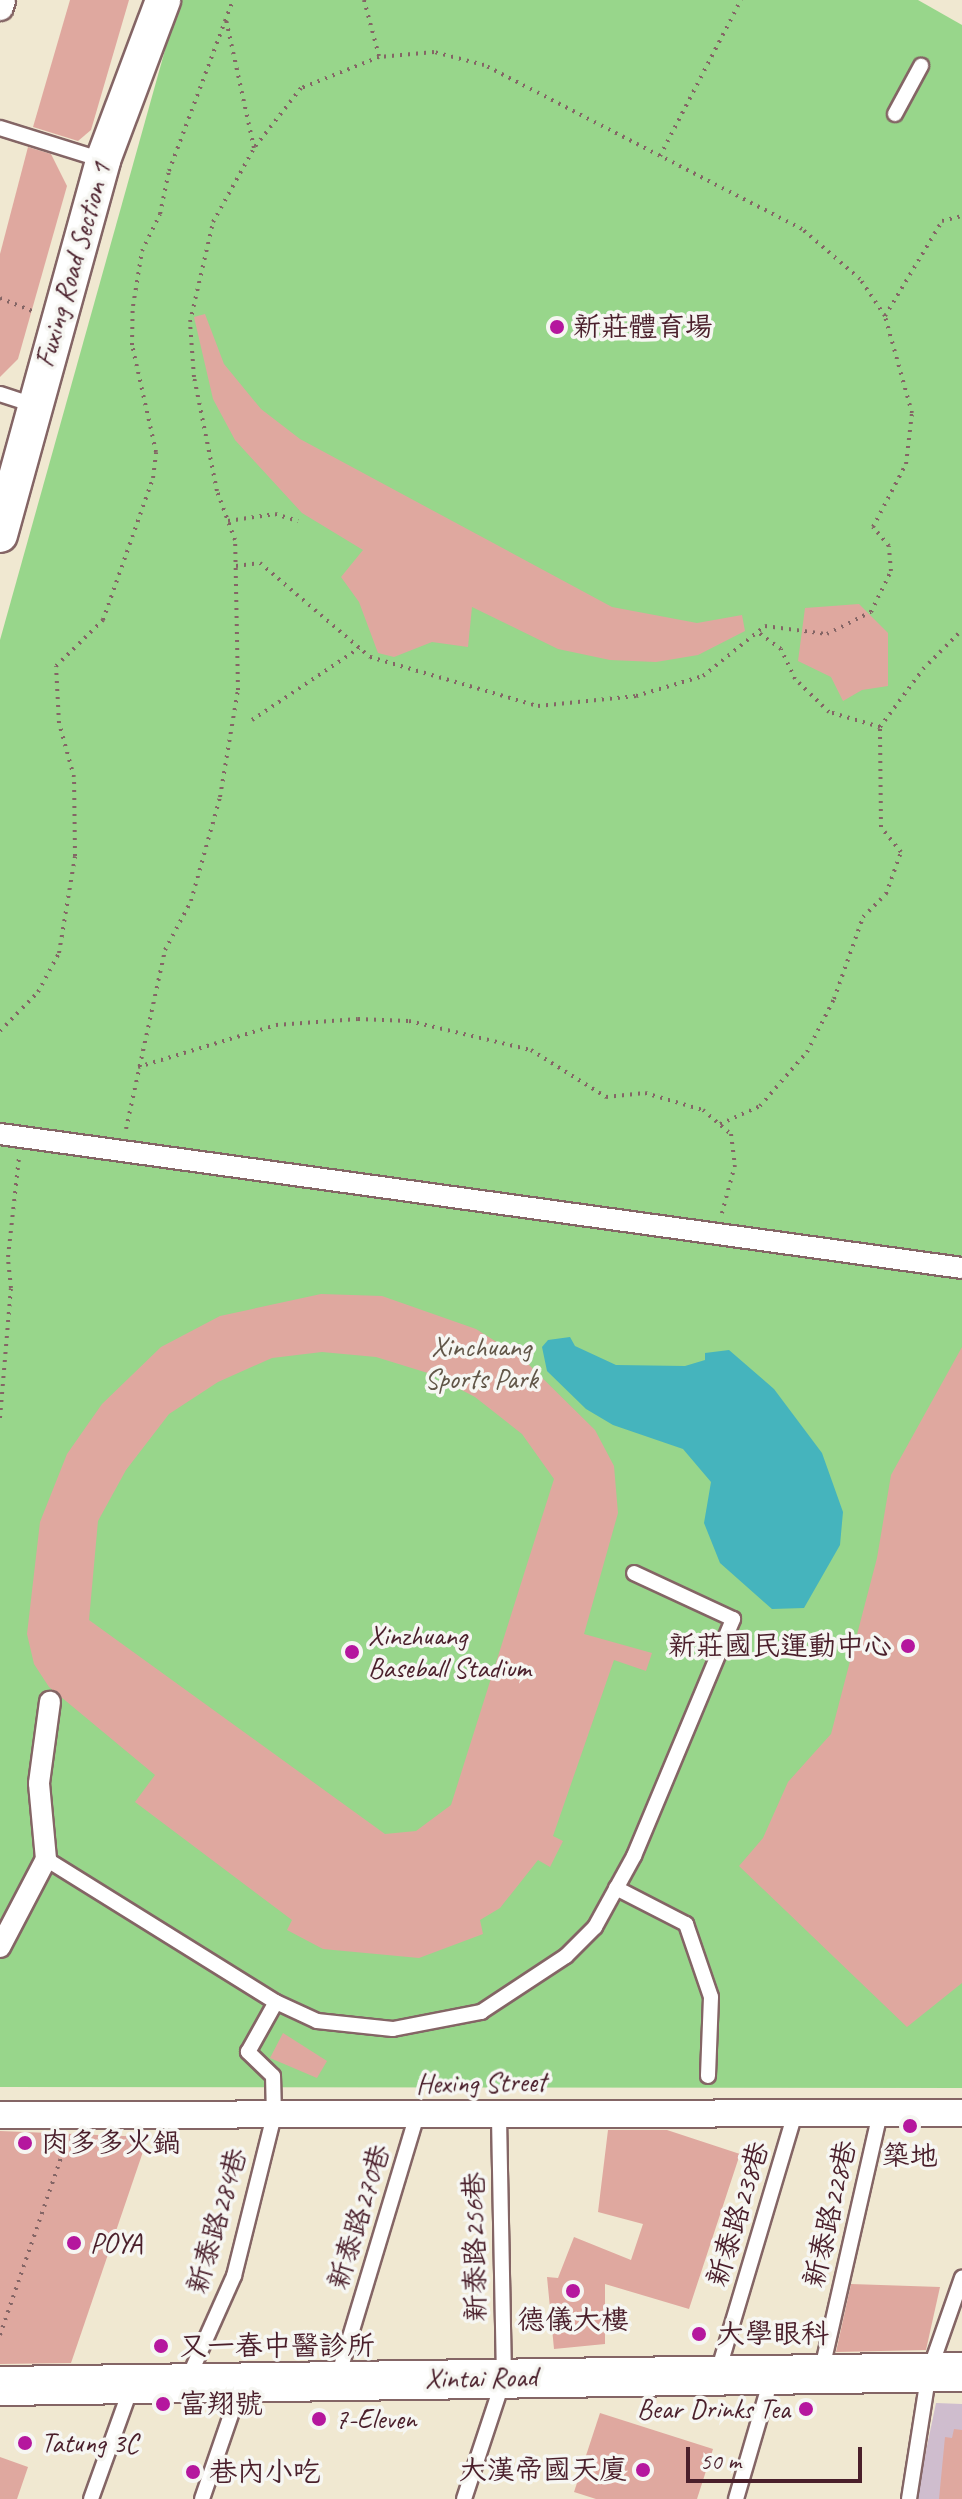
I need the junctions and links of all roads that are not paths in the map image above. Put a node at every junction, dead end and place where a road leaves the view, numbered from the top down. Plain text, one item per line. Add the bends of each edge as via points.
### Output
1 (2, 0) edge
2 (163, 0) edge
3 (0, 7) edge
4 (921, 66) dead end
5 (895, 114) dead end
6 (0, 128) edge
7 (103, 160) junction
8 (0, 394) edge
9 (33, 405) junction
10 (0, 535) edge
11 (0, 1134) edge
12 (962, 1268) edge
13 (634, 1573) dead end
14 (50, 1702) dead end
15 (46, 1859) junction
16 (616, 1888) junction
17 (0, 1947) edge
18 (276, 2002) junction
19 (708, 2076) dead end
20 (795, 2113) junction
21 (880, 2113) junction
22 (962, 2113) edge
23 (0, 2115) edge
24 (417, 2115) junction
25 (499, 2115) junction
26 (274, 2116) junction
27 (962, 2278) edge
28 (946, 2372) edge
29 (821, 2374) junction
30 (717, 2375) junction
31 (772, 2375) junction
32 (504, 2378) junction
33 (337, 2381) junction
34 (243, 2382) junction
35 (186, 2383) junction
36 (132, 2384) junction
37 (0, 2386) edge
38 (91, 2499) edge
39 (202, 2499) edge
40 (464, 2499) edge
41 (736, 2499) edge
42 (909, 2499) edge

1 - 3 street
2 - 7 street, Fuxing Road Section 1
4 - 5 lane
6 - 7 lane
7 - 9 street, Fuxing Road Section 1
8 - 9 lane
9 - 10 street, Fuxing Road Section 1
11 - 12 street
13 - 16 lane via 733,1619
14 - 15 street via 39,1783
15 - 17 street
15 - 18 lane
16 - 18 lane via 595,1927 566,1956 481,2012 393,2029 317,2021
16 - 19 lane via 686,1924 711,1997
18 - 26 lane, 新泰路284巷 via 248,2052 273,2076
20 - 21 street, Hexing Street
20 - 25 street, Hexing Street
20 - 30 lane, 新泰路238巷
21 - 22 street, Hexing Street
21 - 29 lane, 新泰路228巷
23 - 26 street, Hexing Street
24 - 25 street, Hexing Street
24 - 26 street, Hexing Street
24 - 33 lane, 新泰路270巷
25 - 32 lane, 新泰路256巷
26 - 35 lane, 新泰路284巷 via 234,2276
27 - 28 lane
28 - 29 main road, Xintai Road
28 - 42 lane
29 - 31 main road, Xintai Road
30 - 31 main road, Xintai Road
30 - 32 main road, Xintai Road
31 - 41 lane
32 - 33 main road, Xintai Road
32 - 40 lane, 新泰路256巷
33 - 34 main road, Xintai Road
34 - 35 main road, Xintai Road
34 - 39 lane
35 - 36 main road, Xintai Road
36 - 37 main road, Xintai Road
36 - 38 lane

